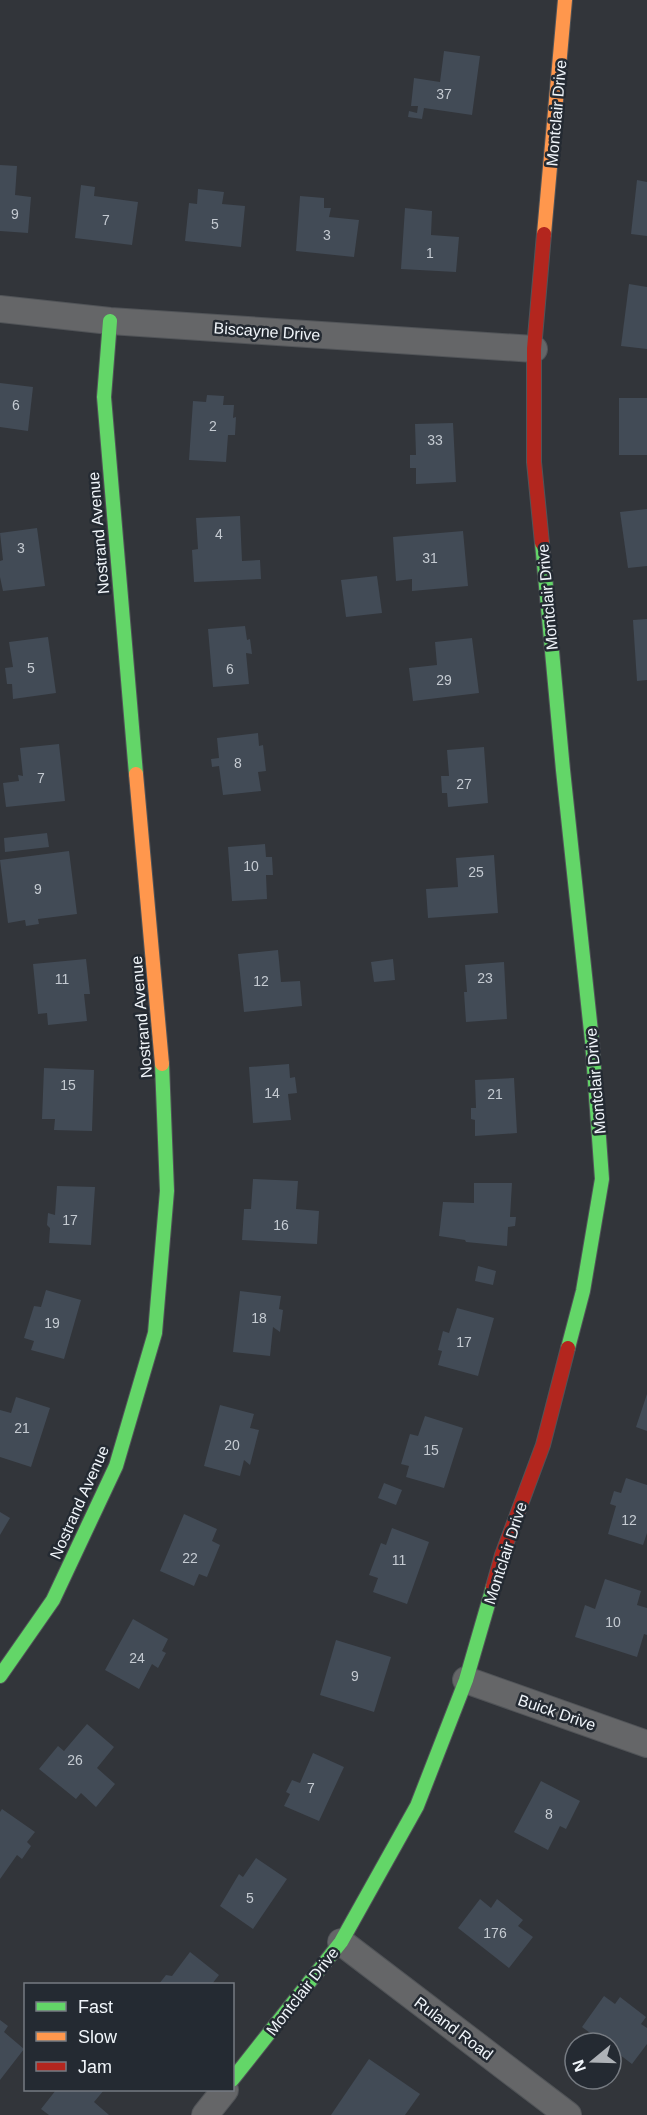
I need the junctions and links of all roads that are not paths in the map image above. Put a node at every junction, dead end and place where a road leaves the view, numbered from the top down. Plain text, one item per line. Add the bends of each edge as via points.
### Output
1 (565, 0) edge
2 (0, 309) edge
3 (110, 321) junction
4 (534, 349) junction
5 (0, 1676) edge
6 (466, 1680) junction
7 (647, 1744) edge
8 (341, 1942) junction
9 (234, 2077) edge
10 (224, 2091) edge
11 (205, 2115) edge
12 (568, 2115) edge

1 - 4 street, Montclair Drive
2 - 3 street, Biscayne Drive
3 - 4 street, Biscayne Drive
3 - 5 street, Nostrand Avenue via 104,397 163,1076 167,1191 154,1333 116,1466 53,1600
4 - 6 street, Montclair Drive via 534,462 592,1041 602,1179 584,1291 543,1444 502,1555
6 - 7 street, Buick Drive
6 - 8 street, Montclair Drive via 417,1806
8 - 9 street, Montclair Drive
8 - 12 street, Ruland Road
10 - 11 street

